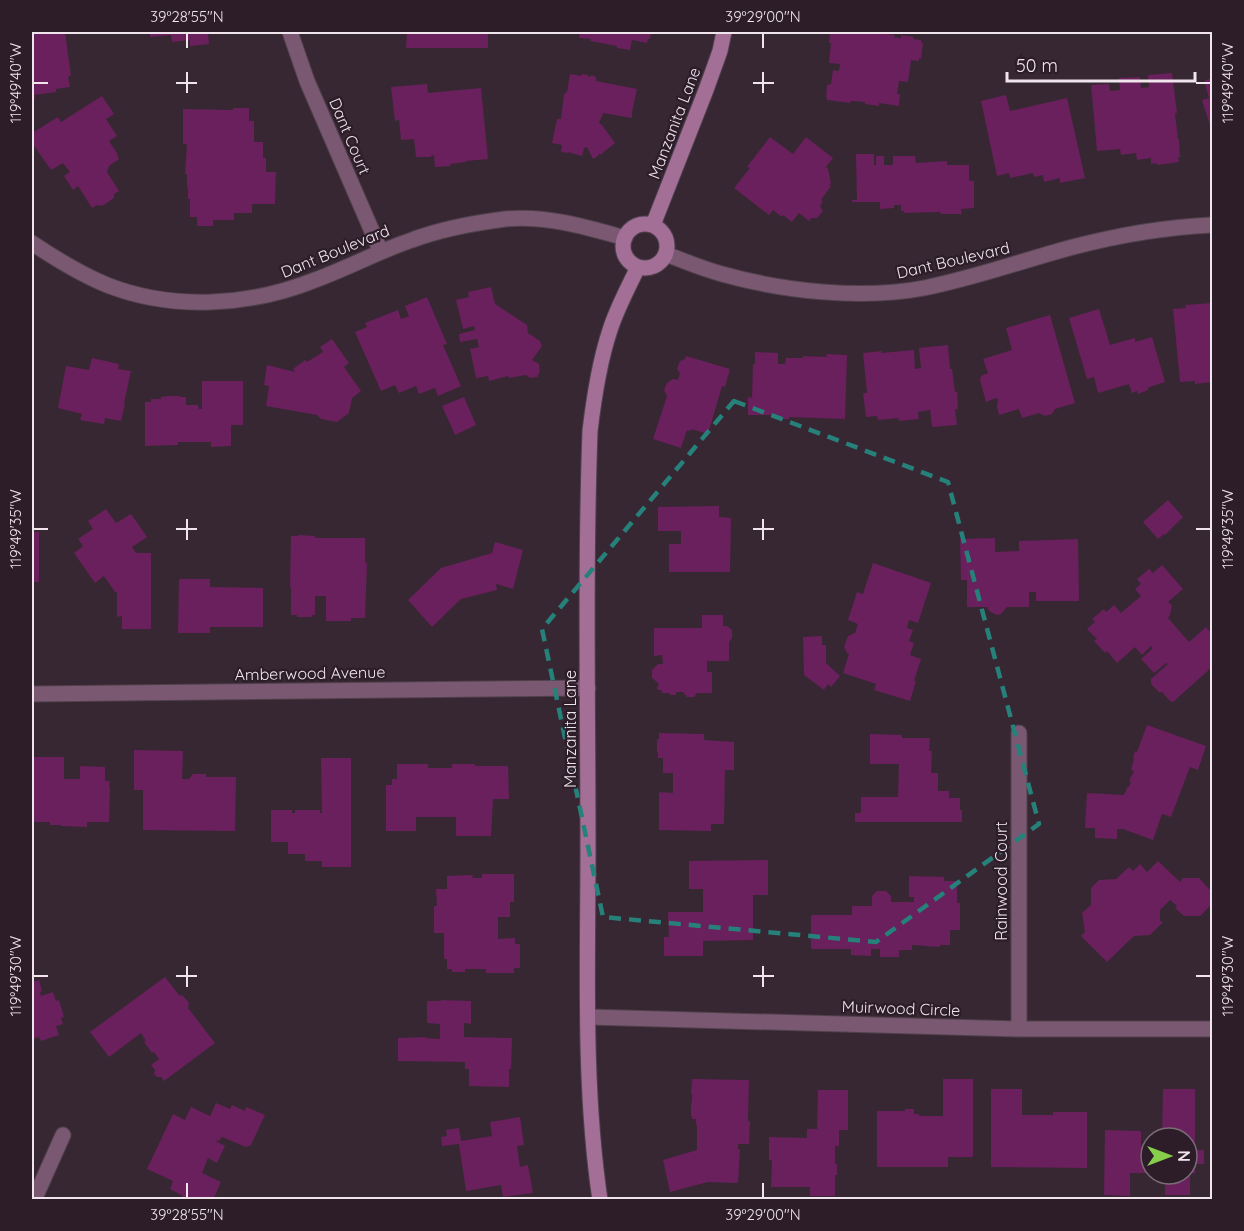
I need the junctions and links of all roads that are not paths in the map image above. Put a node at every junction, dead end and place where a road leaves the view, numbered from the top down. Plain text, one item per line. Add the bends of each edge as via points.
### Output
1 (290, 32) edge
2 (724, 32) edge
3 (653, 225) junction
4 (1212, 225) edge
5 (625, 238) junction
6 (32, 243) edge
7 (381, 252) junction
8 (666, 254) junction
9 (638, 267) junction
10 (588, 688) junction
11 (32, 694) edge
12 (1018, 733) dead end
13 (588, 1017) junction
14 (1018, 1029) junction
15 (1212, 1029) edge
16 (63, 1135) dead end
17 (33, 1200) edge
18 (600, 1200) edge

1 - 7 street, Dant Court via 307,81
2 - 3 street, Manzanita Lane via 706,90
3 - 5 street via 636,226
3 - 8 street via 665,237
4 - 8 street, Dant Boulevard via 1111,239 945,284 898,292 810,291 753,282
5 - 7 street, Dant Boulevard via 562,222 505,219 413,239
5 - 9 street via 626,255
6 - 7 street, Dant Boulevard via 66,266 108,285 190,302 273,295
8 - 9 street via 654,266
9 - 10 street, Manzanita Lane via 609,332 594,397 590,431
10 - 11 street, Amberwood Avenue
10 - 13 street, Manzanita Lane
12 - 14 street, Rainwood Court
13 - 14 street, Muirwood Circle
13 - 18 street, Manzanita Lane via 592,1125
14 - 15 street, Muirwood Circle
16 - 17 street

